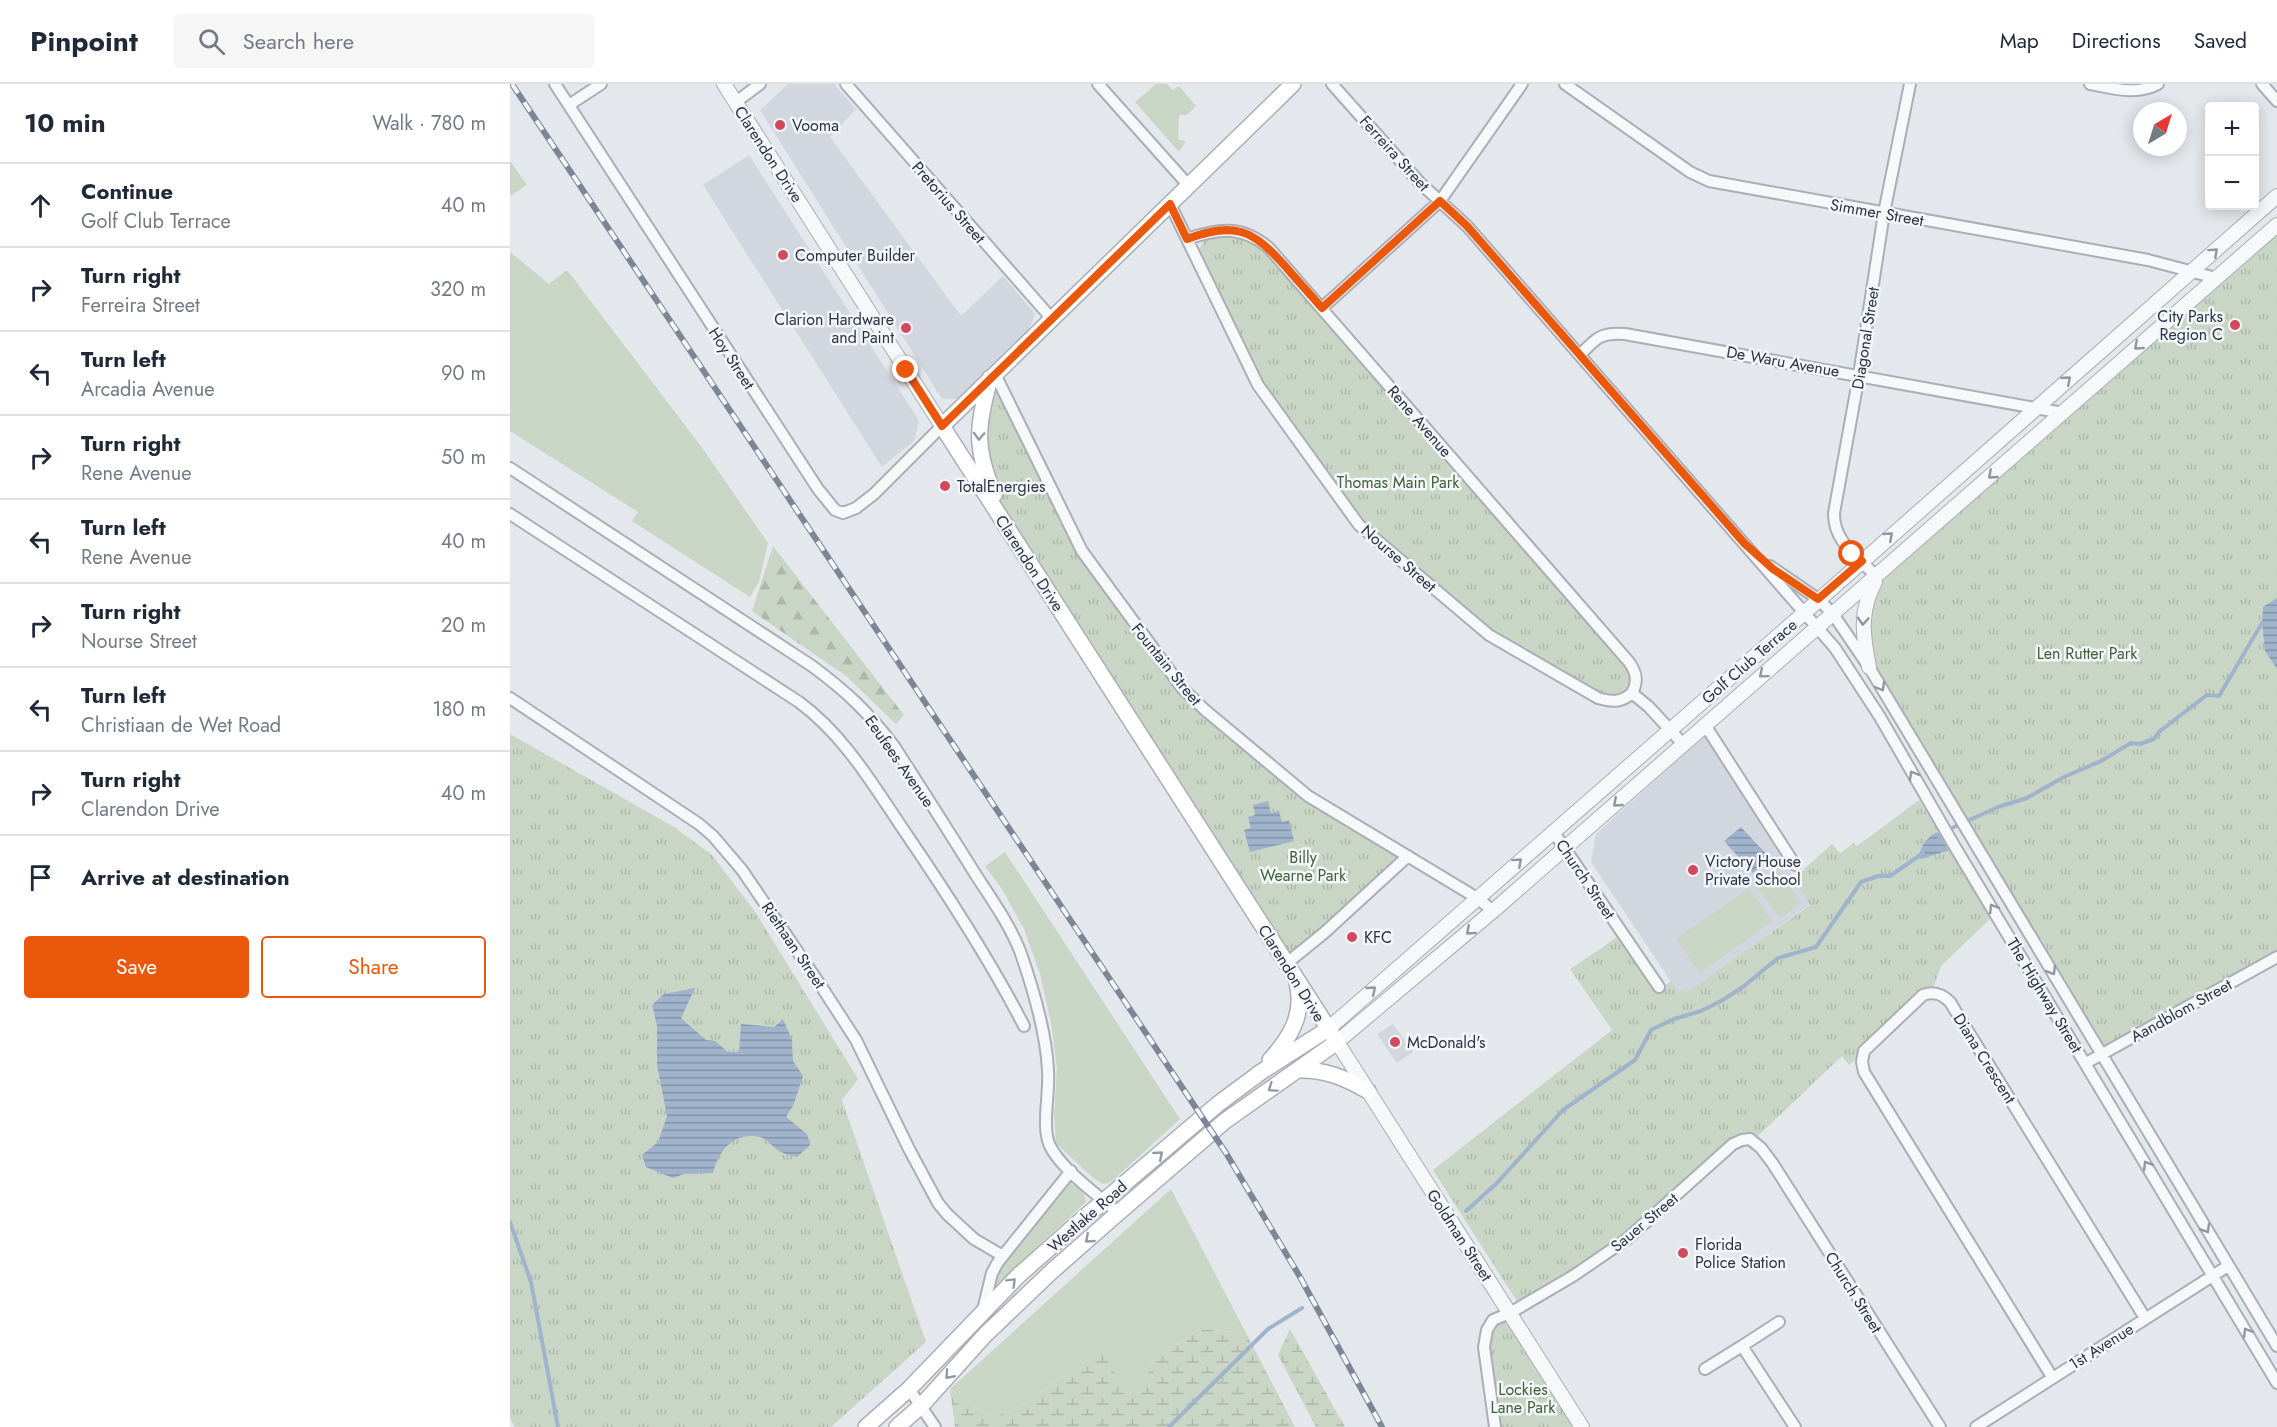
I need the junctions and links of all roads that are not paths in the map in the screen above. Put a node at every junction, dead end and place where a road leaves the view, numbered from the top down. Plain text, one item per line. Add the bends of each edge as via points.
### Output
1 (555, 84) edge
2 (601, 84) edge
3 (724, 84) edge
4 (760, 84) edge
5 (846, 84) edge
6 (1098, 84) edge
7 (1293, 84) edge
8 (1332, 84) edge
9 (1522, 84) edge
10 (1565, 84) edge
11 (1910, 84) edge
12 (2090, 84) edge
13 (2158, 84) edge
14 (2262, 84) edge
15 (2277, 101) edge
16 (735, 102) junction
17 (569, 105) junction
18 (1189, 186) junction
19 (2277, 196) edge
20 (1440, 201) junction
21 (1170, 204) junction
22 (1884, 213) junction
23 (2277, 225) edge
24 (1187, 239) junction
25 (2191, 272) junction
26 (2216, 278) junction
27 (1322, 308) junction
28 (1052, 319) junction
29 (1580, 355) junction
30 (1859, 375) junction
31 (993, 376) junction
32 (2036, 407) junction
33 (2063, 413) junction
34 (942, 426) junction
35 (510, 468) edge
36 (510, 513) edge
37 (1007, 526) junction
38 (1745, 544) junction
39 (1862, 561) junction
40 (1877, 577) junction
41 (1818, 599) junction
42 (1805, 613) junction
43 (1833, 614) junction
44 (1819, 628) junction
45 (1869, 667) junction
46 (1632, 693) junction
47 (510, 698) edge
48 (1705, 725) junction
49 (1670, 730) junction
50 (1683, 744) junction
51 (1553, 831) junction
52 (1565, 848) junction
53 (1408, 856) junction
54 (1795, 865) dead end
55 (1477, 898) junction
56 (1493, 911) junction
57 (2277, 957) edge
58 (1287, 963) junction
59 (1295, 976) junction
60 (1659, 987) dead end
61 (1024, 1026) dead end
62 (1328, 1029) junction
63 (1336, 1042) junction
64 (2101, 1054) junction
65 (2086, 1063) junction
66 (1298, 1070) junction
67 (1261, 1072) junction
68 (1368, 1091) junction
69 (1768, 1157) joint
70 (1071, 1171) junction
71 (1104, 1201) junction
72 (1118, 1213) junction
73 (1003, 1256) junction
74 (2228, 1266) junction
75 (2214, 1275) junction
76 (983, 1311) junction
77 (1510, 1313) junction
78 (2145, 1318) junction
79 (1779, 1322) dead end
80 (1742, 1346) junction
81 (2277, 1346) edge
82 (1705, 1369) dead end
83 (2052, 1377) junction
84 (2277, 1383) edge
85 (909, 1389) junction
86 (921, 1406) junction
87 (866, 1427) edge
88 (897, 1427) edge
89 (935, 1427) edge
90 (1495, 1427) edge
91 (1582, 1427) edge
92 (1795, 1427) edge
93 (1940, 1427) edge
94 (1976, 1427) edge

1 - 17 street, Hoy Street
2 - 17 street
3 - 16 street, Clarendon Drive
4 - 16 street
5 - 28 street, Pretorius Street
6 - 18 street
7 - 18 main road
8 - 20 street, Ferreira Street
9 - 20 street
10 - 22 street, Simmer Street via 1708,181
11 - 22 street, Diagonal Street
12 - 13 street via 2134,90
14 - 15 street
16 - 34 street, Clarendon Drive
17 - 34 street, Hoy Street via 835,510 843,513 865,501
18 - 21 main road
25 -> 19 street, Golf Club Terrace
20 - 27 street
20 - 29 street, Ferreira Street via 1467,226
21 - 24 street, Nourse Street
21 - 28 main road
22 - 25 street, Simmer Street via 2148,260
22 - 30 street, Diagonal Street
23 - 26 street, Golf Club Terrace
24 - 27 street, Rene Avenue via 1216,230 1253,236 1269,248
24 - 46 street, Nourse Street via 1258,385 1359,525 1500,643 1598,698 1611,702
25 - 26 street, Simmer Street
32 -> 25 street, Golf Club Terrace
26 -> 33 street, Golf Club Terrace
27 - 46 street, Rene Avenue via 1629,662 1636,678
28 - 31 main road
29 - 30 street, De Waru Avenue via 1604,334 1626,334
29 - 38 street, Ferreira Street
30 - 32 street, De Waru Avenue
30 - 39 street, Diagonal Street via 1834,520 1839,538
31 - 34 main road
31 -> 37 main road via 980,425 979,450
31 - 53 street, Fountain Street via 1082,551 1183,689 1308,796
32 - 33 street, De Waru Avenue
39 -> 32 street, Golf Club Terrace
33 -> 40 street, Golf Club Terrace
34 - 37 main road, Clarendon Drive
35 - 70 street, Eeufees Avenue via 812,666 847,693 875,722 998,908 1019,950 1045,1044 1047,1136 1055,1155
36 - 61 street via 799,702 830,728 927,864 988,959
37 - 58 main road, Clarendon Drive
38 - 41 street, Ferreira Street via 1773,569
38 - 42 street, Ferreira Street
39 - 40 street, Diagonal Street
39 - 41 street, Golf Club Terrace
40 - 43 street, Golf Club Terrace
40 -> 45 street via 1863,618
41 - 42 street, Golf Club Terrace
41 - 43 street, The Highway Street
42 - 44 street, The Highway Street
42 - 49 street, Golf Club Terrace
43 - 44 street, Golf Club Terrace
43 - 45 street, The Highway Street
44 -> 48 street, Golf Club Terrace
65 -> 44 street, The Highway Street via 1851,669
45 -> 64 street, The Highway Street
46 - 49 street
47 - 73 street, Riethaan Street via 699,824 721,844 762,898 856,1040 939,1203 974,1239
48 - 50 street, Golf Club Terrace
48 - 54 street
49 - 50 street
49 - 51 street, Golf Club Terrace
50 -> 52 street, Golf Club Terrace
51 - 52 street, Church Street
55 -> 51 street, Golf Club Terrace
52 - 56 street, Golf Club Terrace
52 - 60 street, Church Street
53 - 55 street, Fountain Street
53 - 58 street
55 - 56 street, Fountain Street
62 -> 55 street, Golf Club Terrace
56 -> 63 street, Golf Club Terrace
57 - 64 street, Aandblom Street
58 - 59 main road, Clarendon Drive
59 - 62 main road, Clarendon Drive
59 - 67 main road via 1300,999 1296,1023 1287,1041
62 - 63 main road, Clarendon Drive
62 - 67 main road, Westlake Road
63 - 66 main road, Westlake Road
63 - 68 street, Goldman Street
64 - 65 street, Aandblom Street
64 -> 74 street, The Highway Street
75 -> 65 street, The Highway Street
66 - 68 main road via 1333,1074
66 -> 72 main road, Westlake Road via 1225,1121
71 -> 67 main road, Westlake Road
68 - 77 street, Goldman Street
69 - 77 street, Sauer Street via 1750,1139 1733,1144 1627,1239
69 - 93 street, Church Street
70 - 71 street, Eeufees Avenue
70 - 73 street
71 - 72 street, Eeufees Avenue
76 -> 71 main road, Westlake Road
72 -> 86 main road, Westlake Road via 985,1335
73 - 76 street via 992,1273
74 - 75 street, 1st Avenue
74 - 81 street, The Highway Street
75 - 78 street, 1st Avenue
84 -> 75 street, The Highway Street
76 - 85 main road, Westlake Road
77 - 90 street via 1493,1320 1485,1337 1484,1361
77 - 91 street, Goldman Street
78 - 83 street, 1st Avenue
78 - 83 street, Diana Crescent via 1950,1002 1937,993 1923,995 1864,1052 1864,1072
79 - 80 street
80 - 82 street
80 - 92 street
83 - 94 street, 1st Avenue
85 - 86 street
85 - 87 main road, Westlake Road
86 - 88 main road, Westlake Road
86 - 89 street

